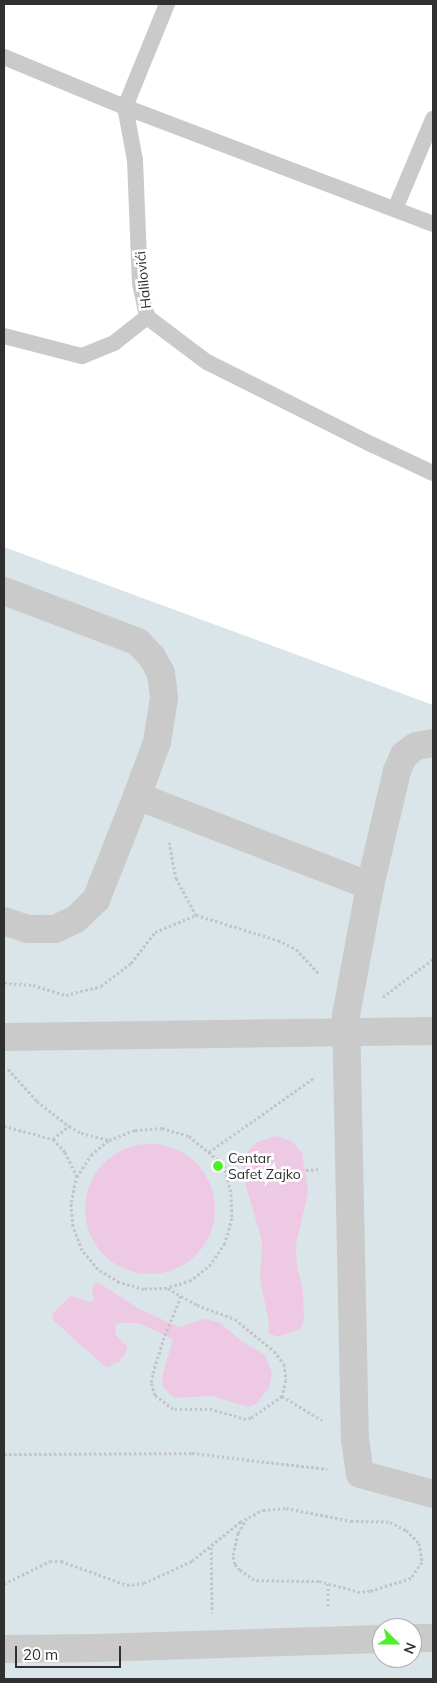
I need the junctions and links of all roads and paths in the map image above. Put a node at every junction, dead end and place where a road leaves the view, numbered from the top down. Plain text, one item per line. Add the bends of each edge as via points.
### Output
1 (167, 4) edge
2 (4, 57) edge
3 (125, 108) junction
4 (433, 119) edge
5 (395, 210) junction
6 (433, 224) edge
7 (147, 318) junction
8 (4, 336) edge
9 (433, 473) edge
10 (4, 591) edge
11 (433, 743) edge
12 (138, 796) junction
13 (172, 810) junction
14 (370, 886) junction
15 (196, 915) junction
16 (4, 921) edge
17 (433, 959) edge
18 (4, 983) edge
19 (346, 1023) junction
20 (433, 1031) edge
21 (4, 1037) edge
22 (6, 1065) dead end
23 (346, 1066) junction
24 (4, 1126) edge
25 (69, 1126) junction
26 (53, 1139) junction
27 (109, 1140) junction
28 (209, 1152) junction
29 (78, 1177) junction
30 (167, 1288) junction
31 (180, 1296) junction
32 (282, 1396) junction
33 (355, 1439) junction
34 (4, 1454) edge
35 (360, 1474) junction
36 (433, 1494) edge
37 (247, 1518) junction
38 (4, 1584) edge
39 (372, 1639) edge
40 (4, 1648) edge
41 (249, 1679) edge
42 (329, 1679) edge

1 - 3 lane
2 - 3 lane
3 - 5 lane
3 - 7 lane, Halilovići via 135,160 140,282
4 - 5 lane
5 - 6 lane
7 - 8 lane via 114,343 82,356
7 - 9 lane, Halilovići via 207,362
10 - 12 street via 138,642 152,657 160,673 164,698 157,742
11 - 14 street via 416,746 404,755 396,771
12 - 13 street
12 - 16 street via 96,900 76,919 55,929 27,929
13 - 14 street
13 - 15 path via 169,825 171,862
14 - 19 street
15 - 18 path via 155,932 131,964 101,986 66,995 33,985
15 - 19 path via 278,940 296,949 318,972 325,985 330,1009
17 - 19 path
19 - 20 street
19 - 21 street
19 - 23 street
22 - 25 path via 37,1101
23 - 28 path via 322,1073
23 - 33 street
24 - 26 path
25 - 26 path
25 - 27 path via 81,1133
26 - 29 path via 65,1152
27 - 28 path via 134,1130 162,1128 189,1136
27 - 29 path via 91,1156
28 - 30 path via 224,1165 231,1194 232,1218 225,1243 211,1264 191,1280
29 - 30 path via 72,1202 73,1226 82,1250 98,1269 119,1282 144,1289
30 - 31 path
31 - 32 path via 235,1319 261,1338 284,1364 286,1380
31 - 32 path via 151,1382 155,1395 169,1408 212,1409 246,1419
32 - 33 path
33 - 35 street
34 - 35 path via 192,1453
35 - 36 street
37 - 37 path via 263,1510 286,1508 351,1521 390,1522 419,1542 422,1562 411,1578 370,1591 360,1592 319,1581 254,1580 235,1564 233,1555 238,1533
37 - 38 path via 192,1561 144,1583 127,1585 61,1561 50,1561
39 - 40 street
41 - 42 path

